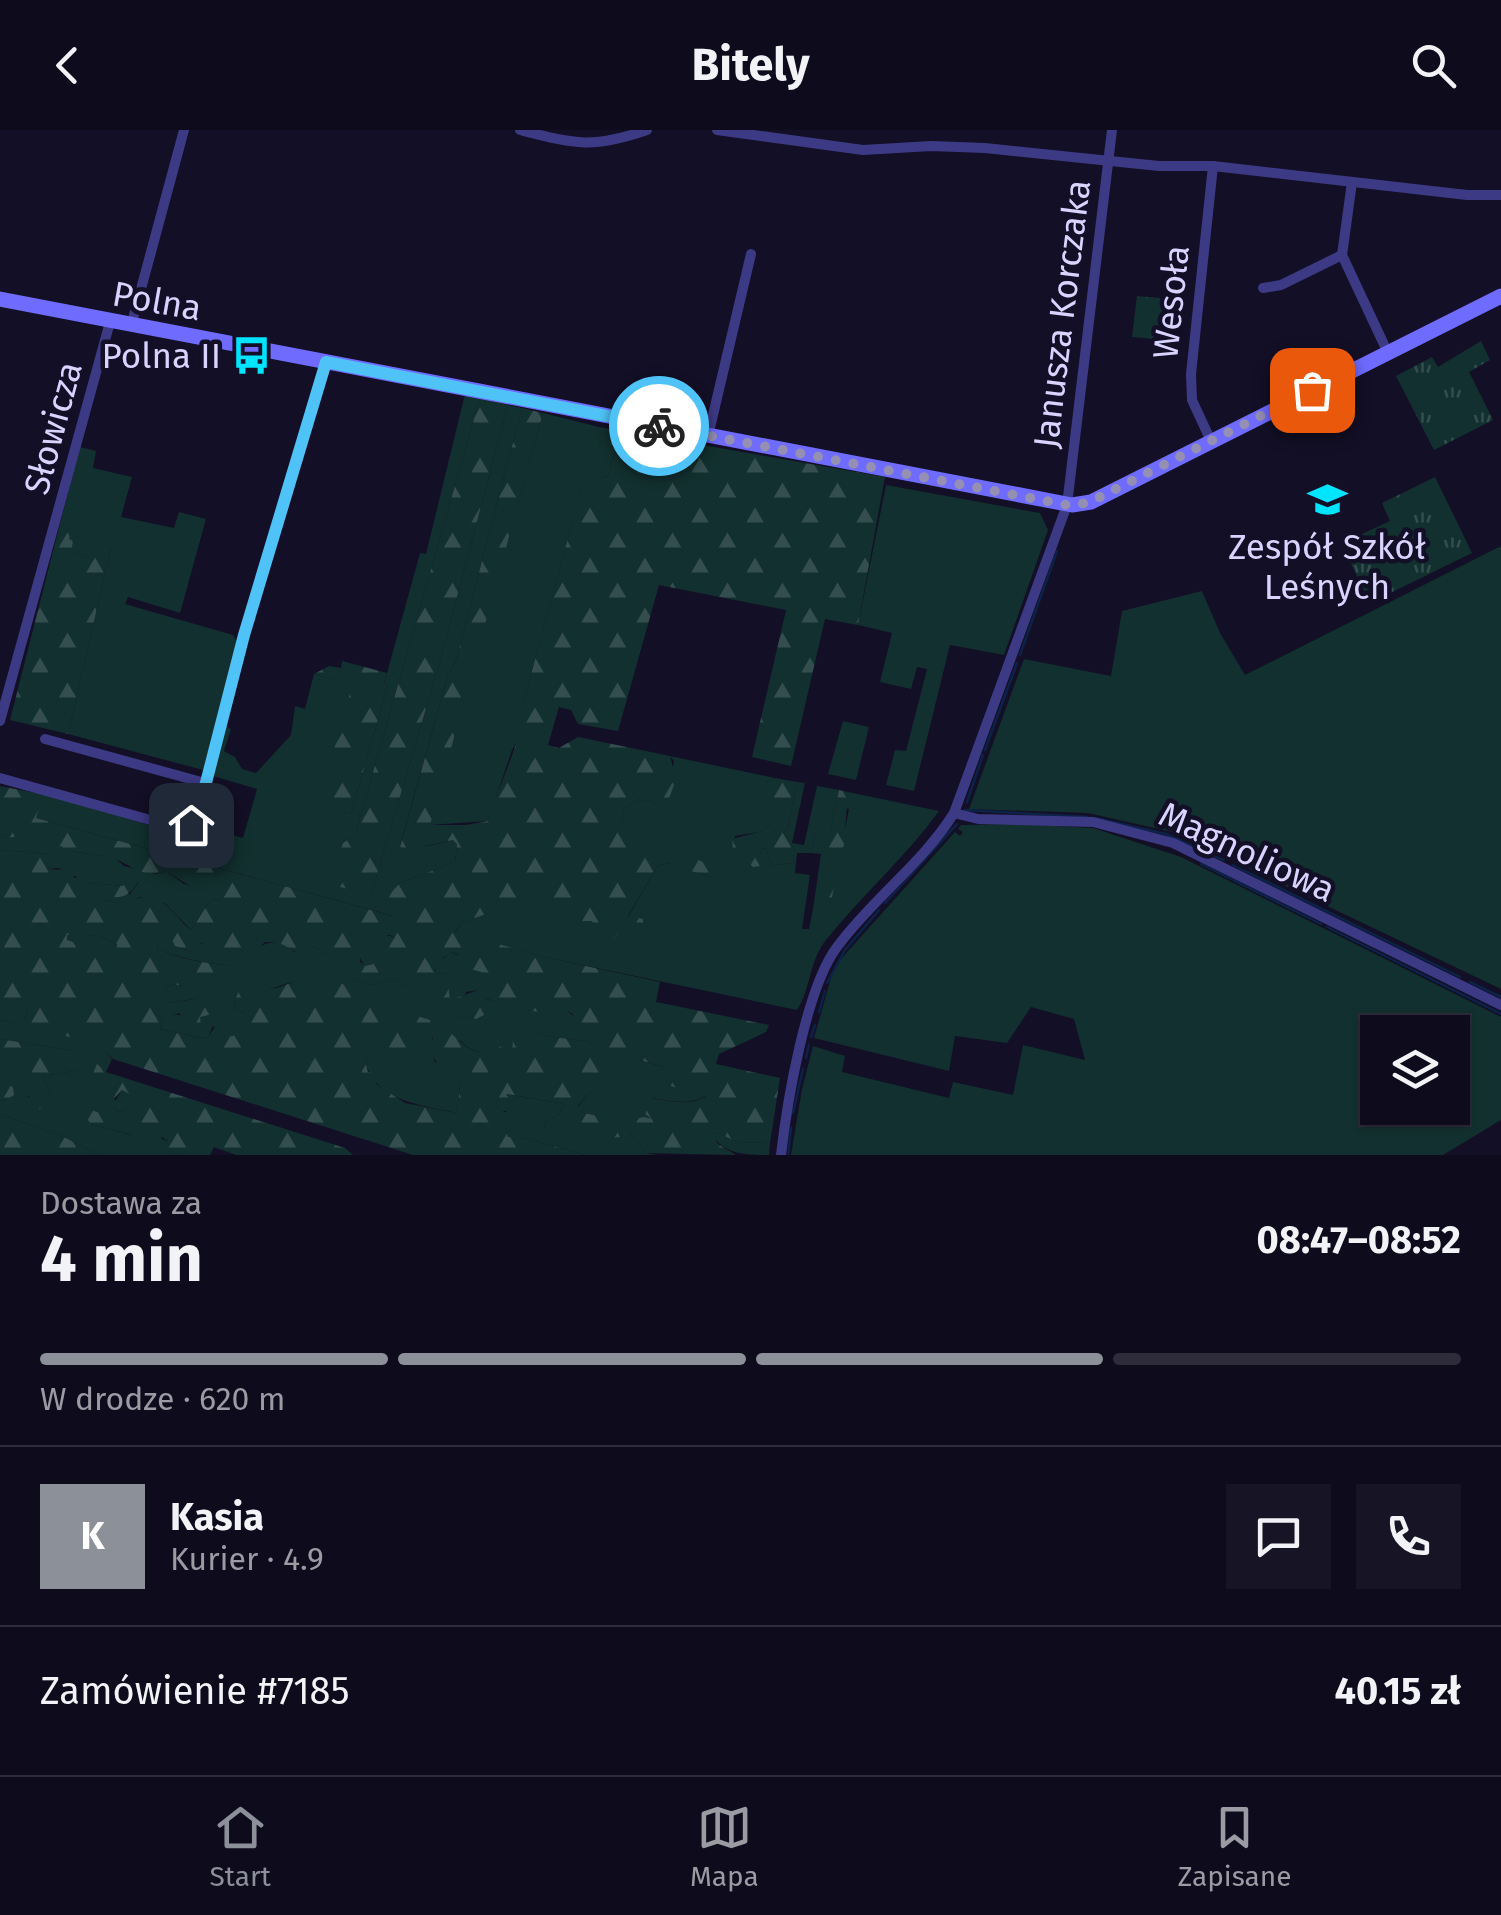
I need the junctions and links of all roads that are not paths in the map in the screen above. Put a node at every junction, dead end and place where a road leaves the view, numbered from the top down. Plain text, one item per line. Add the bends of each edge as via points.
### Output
1 (184, 130) edge
2 (520, 130) edge
3 (646, 130) edge
4 (717, 130) edge
5 (1112, 130) edge
6 (1108, 160) junction
7 (1213, 166) junction
8 (1352, 182) junction
9 (1501, 196) edge
10 (751, 254) dead end
11 (1342, 254) junction
12 (1263, 288) dead end
13 (1501, 296) edge
14 (0, 300) edge
15 (110, 322) junction
16 (131, 326) junction
17 (1388, 353) junction
18 (326, 362) junction
19 (708, 436) junction
20 (1211, 441) junction
21 (1066, 505) junction
22 (0, 721) edge
23 (45, 739) dead end
24 (0, 778) edge
25 (205, 783) junction
26 (954, 813) junction
27 (1501, 1005) edge
28 (781, 1155) edge

1 - 16 street
2 - 3 street via 588,144
4 - 6 street via 864,150 956,146
5 - 6 street, Janusza Korczaka
6 - 7 street
6 - 21 street, Janusza Korczaka
7 - 8 street
7 - 20 street, Wesoła via 1191,374 1192,400
8 - 9 street
8 - 11 street
10 - 19 street
11 - 12 street
11 - 17 street
13 - 17 street, Polna
14 - 15 street, Polna
15 - 16 street, Polna
15 - 22 street, Słowicza
16 - 18 street, Polna
17 - 20 street, Polna
18 - 19 street, Polna
18 - 25 street
19 - 21 street, Polna
20 - 21 street, Polna via 1090,502
21 - 26 street, Janusza Korczaka
23 - 25 street
24 - 25 street via 187,827
26 - 27 street, Magnoliowa via 1093,822 1172,842
26 - 28 street via 828,959 790,1089

